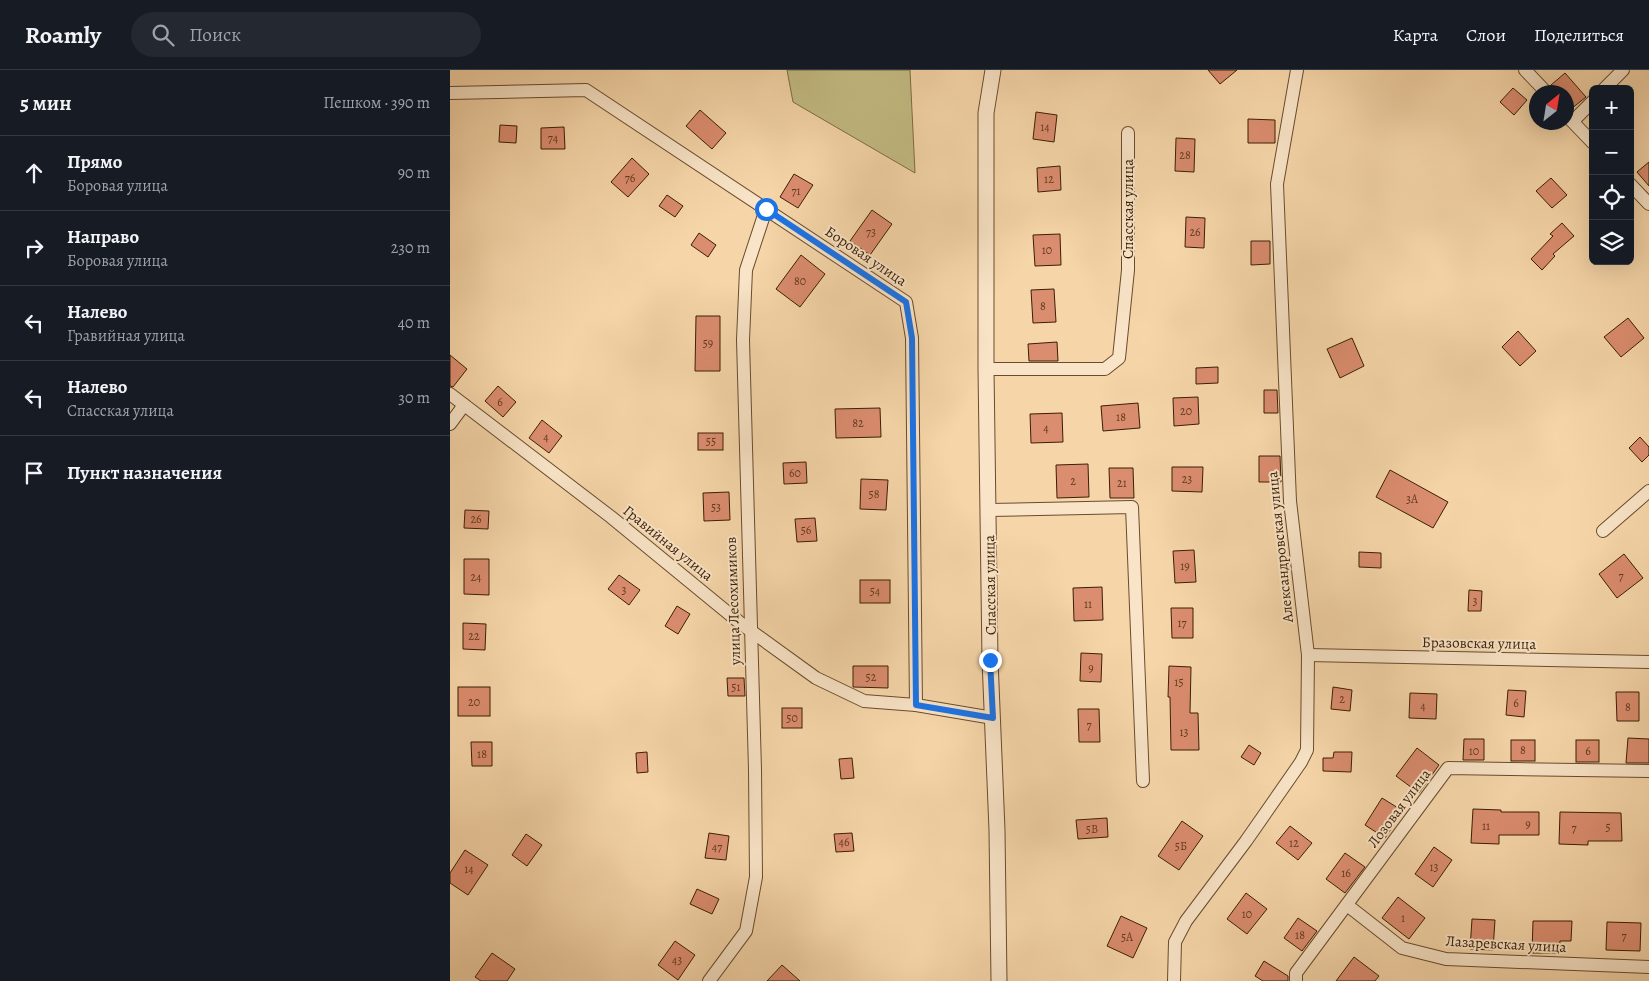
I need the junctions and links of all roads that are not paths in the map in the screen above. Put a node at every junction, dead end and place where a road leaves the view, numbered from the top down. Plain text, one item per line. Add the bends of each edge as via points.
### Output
1 (993, 70) edge
2 (1297, 70) edge
3 (1525, 70) edge
4 (1623, 70) edge
5 (1539, 85) edge
6 (1608, 85) edge
7 (450, 93) edge
8 (1589, 104) edge
9 (1574, 115) edge
10 (1574, 122) edge
11 (1128, 133) dead end
12 (1589, 139) edge
13 (1634, 188) edge
14 (1649, 204) edge
15 (766, 209) junction
16 (986, 369) junction
17 (450, 394) edge
18 (464, 405) junction
19 (450, 424) edge
20 (1649, 491) edge
21 (989, 510) junction
22 (1603, 531) dead end
23 (750, 631) junction
24 (1308, 656) junction
25 (1649, 662) edge
26 (916, 705) junction
27 (993, 718) junction
28 (1649, 771) edge
29 (1143, 781) dead end
30 (1346, 905) junction
31 (1649, 967) edge
32 (709, 981) edge
33 (999, 981) edge
34 (1174, 981) edge
35 (1296, 981) edge

1 - 16 street, Спасская улица via 986,113
2 - 24 street, Александровская улица via 1277,184 1290,500
3 - 5 street
4 - 6 street
7 - 15 street, Боровая улица via 586,90
8 - 9 street
10 - 12 street
11 - 16 street, Спасская улица via 1128,270 1119,358 1105,369
13 - 14 street
15 - 23 street, улица Лесохимиков via 746,270 743,350
15 - 26 street, Боровая улица via 906,302 912,338
16 - 21 street, Спасская улица
17 - 18 street, Гравийная улица
18 - 19 street
18 - 23 street, Гравийная улица via 611,517
20 - 22 street
21 - 27 street, Спасская улица
21 - 29 street via 1132,506
23 - 26 street, Гравийная улица via 816,678 864,701
23 - 32 street, улица Лесохимиков via 756,877 746,931
24 - 25 street, Бразовская улица
24 - 34 street, Александровская улица via 1307,750 1302,762 1186,921 1175,942
26 - 27 street, Гравийная улица
27 - 33 street, Спасская улица
28 - 30 street, Лозовая улица via 1448,768
30 - 31 street, Лазаревская улица via 1402,948 1446,959
30 - 35 street, Лозовая улица via 1296,973

